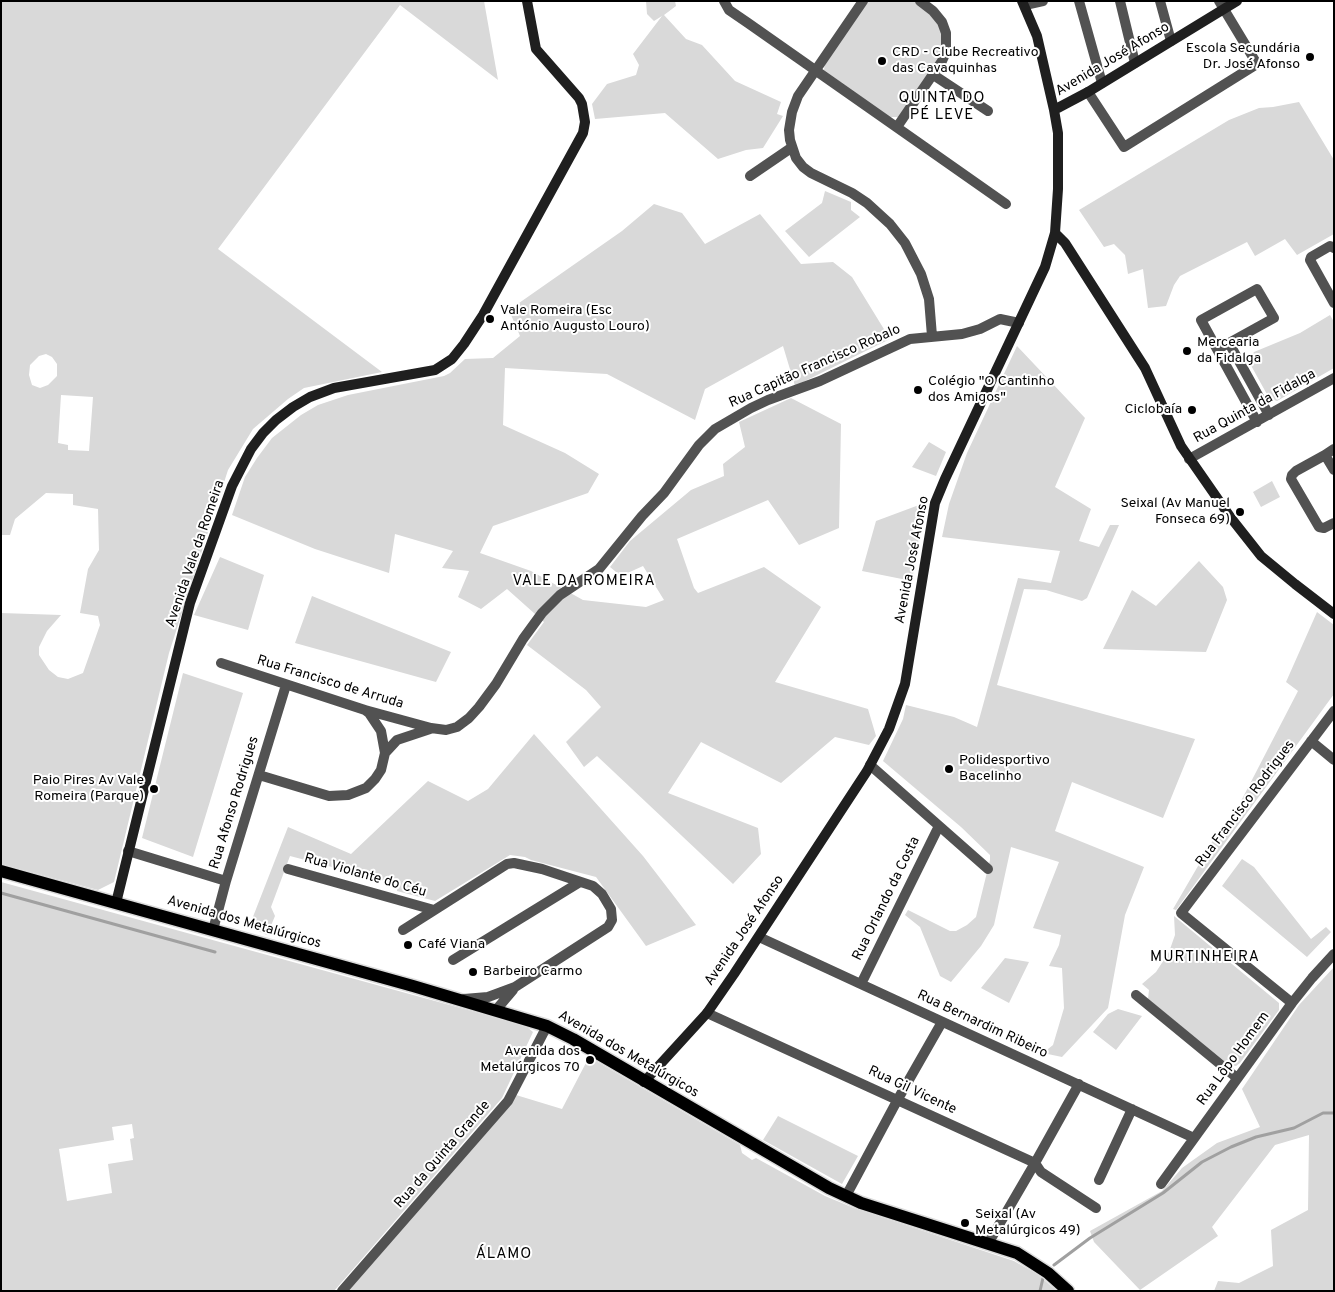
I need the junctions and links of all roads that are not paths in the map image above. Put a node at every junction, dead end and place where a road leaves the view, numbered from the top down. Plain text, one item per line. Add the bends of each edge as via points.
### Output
1 (526, 1) edge
2 (724, 1) edge
3 (920, 1) edge
4 (1043, 1) edge
5 (1079, 1) edge
6 (1120, 1) edge
7 (1160, 1) edge
8 (1238, 1) edge
9 (860, 2) edge
10 (1024, 3) edge
11 (1222, 5) edge
12 (1171, 41) junction
13 (1135, 63) junction
14 (815, 70) junction
15 (932, 74) junction
16 (1102, 83) junction
17 (1088, 92) junction
18 (1054, 110) junction
19 (988, 112) dead end
20 (897, 127) junction
21 (792, 148) junction
22 (750, 176) dead end
23 (1006, 204) dead end
24 (1055, 233) junction
25 (1334, 248) edge
26 (1334, 302) edge
27 (1019, 323) junction
28 (932, 336) junction
29 (1229, 343) junction
30 (1218, 349) junction
31 (1334, 378) edge
32 (1269, 415) junction
33 (1257, 422) junction
34 (1329, 452) edge
35 (1189, 459) junction
36 (1334, 470) edge
37 (1334, 523) edge
38 (1334, 614) edge
39 (221, 663) dead end
40 (286, 685) junction
41 (365, 710) junction
42 (1334, 712) edge
43 (431, 728) junction
44 (1311, 741) junction
45 (385, 752) junction
46 (1334, 760) edge
47 (870, 765) junction
48 (259, 775) junction
49 (939, 826) junction
50 (128, 851) junction
51 (288, 869) dead end
52 (988, 869) dead end
53 (1, 871) edge
54 (226, 881) junction
55 (580, 882) junction
56 (116, 903) junction
57 (434, 910) junction
58 (213, 930) junction
59 (403, 930) dead end
60 (759, 937) junction
61 (1334, 954) edge
62 (453, 960) dead end
63 (861, 984) junction
64 (515, 987) junction
65 (1136, 995) dead end
66 (460, 1000) junction
67 (1292, 1003) junction
68 (496, 1010) junction
69 (707, 1013) junction
70 (942, 1022) junction
71 (547, 1026) junction
72 (1237, 1078) junction
73 (644, 1082) junction
74 (1079, 1084) junction
75 (898, 1099) junction
76 (1132, 1109) junction
77 (1194, 1138) junction
78 (1035, 1163) junction
79 (1099, 1180) dead end
80 (1161, 1184) dead end
81 (846, 1196) junction
82 (1096, 1208) dead end
83 (989, 1242) junction
84 (342, 1291) edge
85 (1068, 1291) edge

1 - 50 street, Avenida Vale da Romeira via 536,49 579,98 584,112 583,133 483,315 460,350 435,370 343,386 310,397 276,420 251,449 232,486 190,603
2 - 14 street via 729,10
3 - 15 street via 938,16 946,33 946,52
4 - 10 street
5 - 16 street
6 - 13 street
7 - 12 street
8 - 11 street, Avenida José Afonso
9 - 14 street
10 - 18 street via 1037,36
11 - 12 street, Avenida José Afonso
11 - 17 street via 1257,64 1124,147
12 - 13 street, Avenida José Afonso
13 - 16 street, Avenida José Afonso
14 - 20 street
14 - 21 street via 792,112 789,130
15 - 19 street
15 - 20 street
16 - 17 street, Avenida José Afonso
17 - 18 street, Avenida José Afonso
18 - 24 street, Avenida José Afonso via 1058,155
20 - 23 street
21 - 22 street
21 - 28 street via 803,167 868,203 898,234 914,258 926,287
24 - 27 street, Avenida José Afonso via 1045,267
24 - 35 street via 1065,243 1145,368
25 - 26 street via 1330,246 1311,256 1310,260
27 - 28 street, Rua Capitão Francisco Robalo via 1000,319 962,334
27 - 47 street, Avenida José Afonso via 936,503 904,684 889,729
28 - 43 street, Rua Capitão Francisco Robalo via 910,339 820,381 768,400 708,435 599,569 560,595 542,613 496,684 469,718 446,730
29 - 30 street
29 - 30 street via 1274,318 1257,289 1201,320
29 - 32 street
30 - 33 street
31 - 32 street, Rua Quinta da Fidalga
32 - 33 street, Rua Quinta da Fidalga
33 - 35 street, Rua Quinta da Fidalga
34 - 36 street
34 - 37 street via 1296,471 1291,479 1319,528
35 - 38 street via 1261,556
39 - 40 street, Rua Francisco de Arruda
40 - 41 street, Rua Francisco de Arruda
40 - 48 street, Rua Afonso Rodrigues
41 - 43 street, Rua Francisco de Arruda
41 - 45 street via 381,731
42 - 44 street, Rua Francisco Rodrigues
43 - 45 street via 397,740
44 - 46 street
44 - 67 street, Rua Francisco Rodrigues via 1181,913
45 - 48 street via 381,770 375,779 366,788 348,796 329,796
47 - 49 street
47 - 60 street, Avenida José Afonso
48 - 54 street, Rua Afonso Rodrigues
49 - 52 street
49 - 63 street, Rua Orlando da Costa
50 - 54 street
50 - 56 street, Avenida Vale da Romeira
51 - 57 street, Rua Violante do Céu
53 - 56 main road, Avenida dos Metalúrgicos
54 - 58 street, Rua Afonso Rodrigues
55 - 57 street, Rua Violante do Céu via 542,869 507,864
55 - 62 street
55 - 64 street, Rua Violante do Céu via 593,886 602,894 611,909 612,920 608,927
56 - 58 main road, Avenida dos Metalúrgicos
57 - 59 street, Rua Violante do Céu
58 - 66 main road, Avenida dos Metalúrgicos
60 - 63 street, Rua Bernardim Ribeiro
60 - 69 street, Avenida José Afonso
61 - 67 street, Rua Lôpo Homem
63 - 70 street, Rua Bernardim Ribeiro
64 - 66 street, Rua Violante do Céu via 488,997
64 - 68 street, Rua Violante do Céu
65 - 72 street
66 - 68 main road, Avenida dos Metalúrgicos
67 - 72 street, Rua Lôpo Homem
68 - 71 main road, Avenida dos Metalúrgicos
69 - 73 street, Avenida José Afonso
69 - 75 street, Rua Gil Vicente
70 - 74 street, Rua Bernardim Ribeiro
70 - 75 street
71 - 73 main road, Avenida dos Metalúrgicos
71 - 84 street, Rua da Quinta Grande via 508,1101
72 - 77 street, Rua Lôpo Homem
73 - 81 main road, Avenida dos Metalúrgicos
74 - 76 street, Rua Bernardim Ribeiro
74 - 78 street
75 - 78 street, Rua Gil Vicente
75 - 81 street
76 - 77 street, Rua Bernardim Ribeiro
76 - 79 street
77 - 80 street, Rua Lôpo Homem
78 - 82 street, Rua Gil Vicente via 1041,1172
78 - 83 street
81 - 83 main road, Avenida dos Metalúrgicos
83 - 85 main road, Avenida dos Metalúrgicos via 1033,1262

